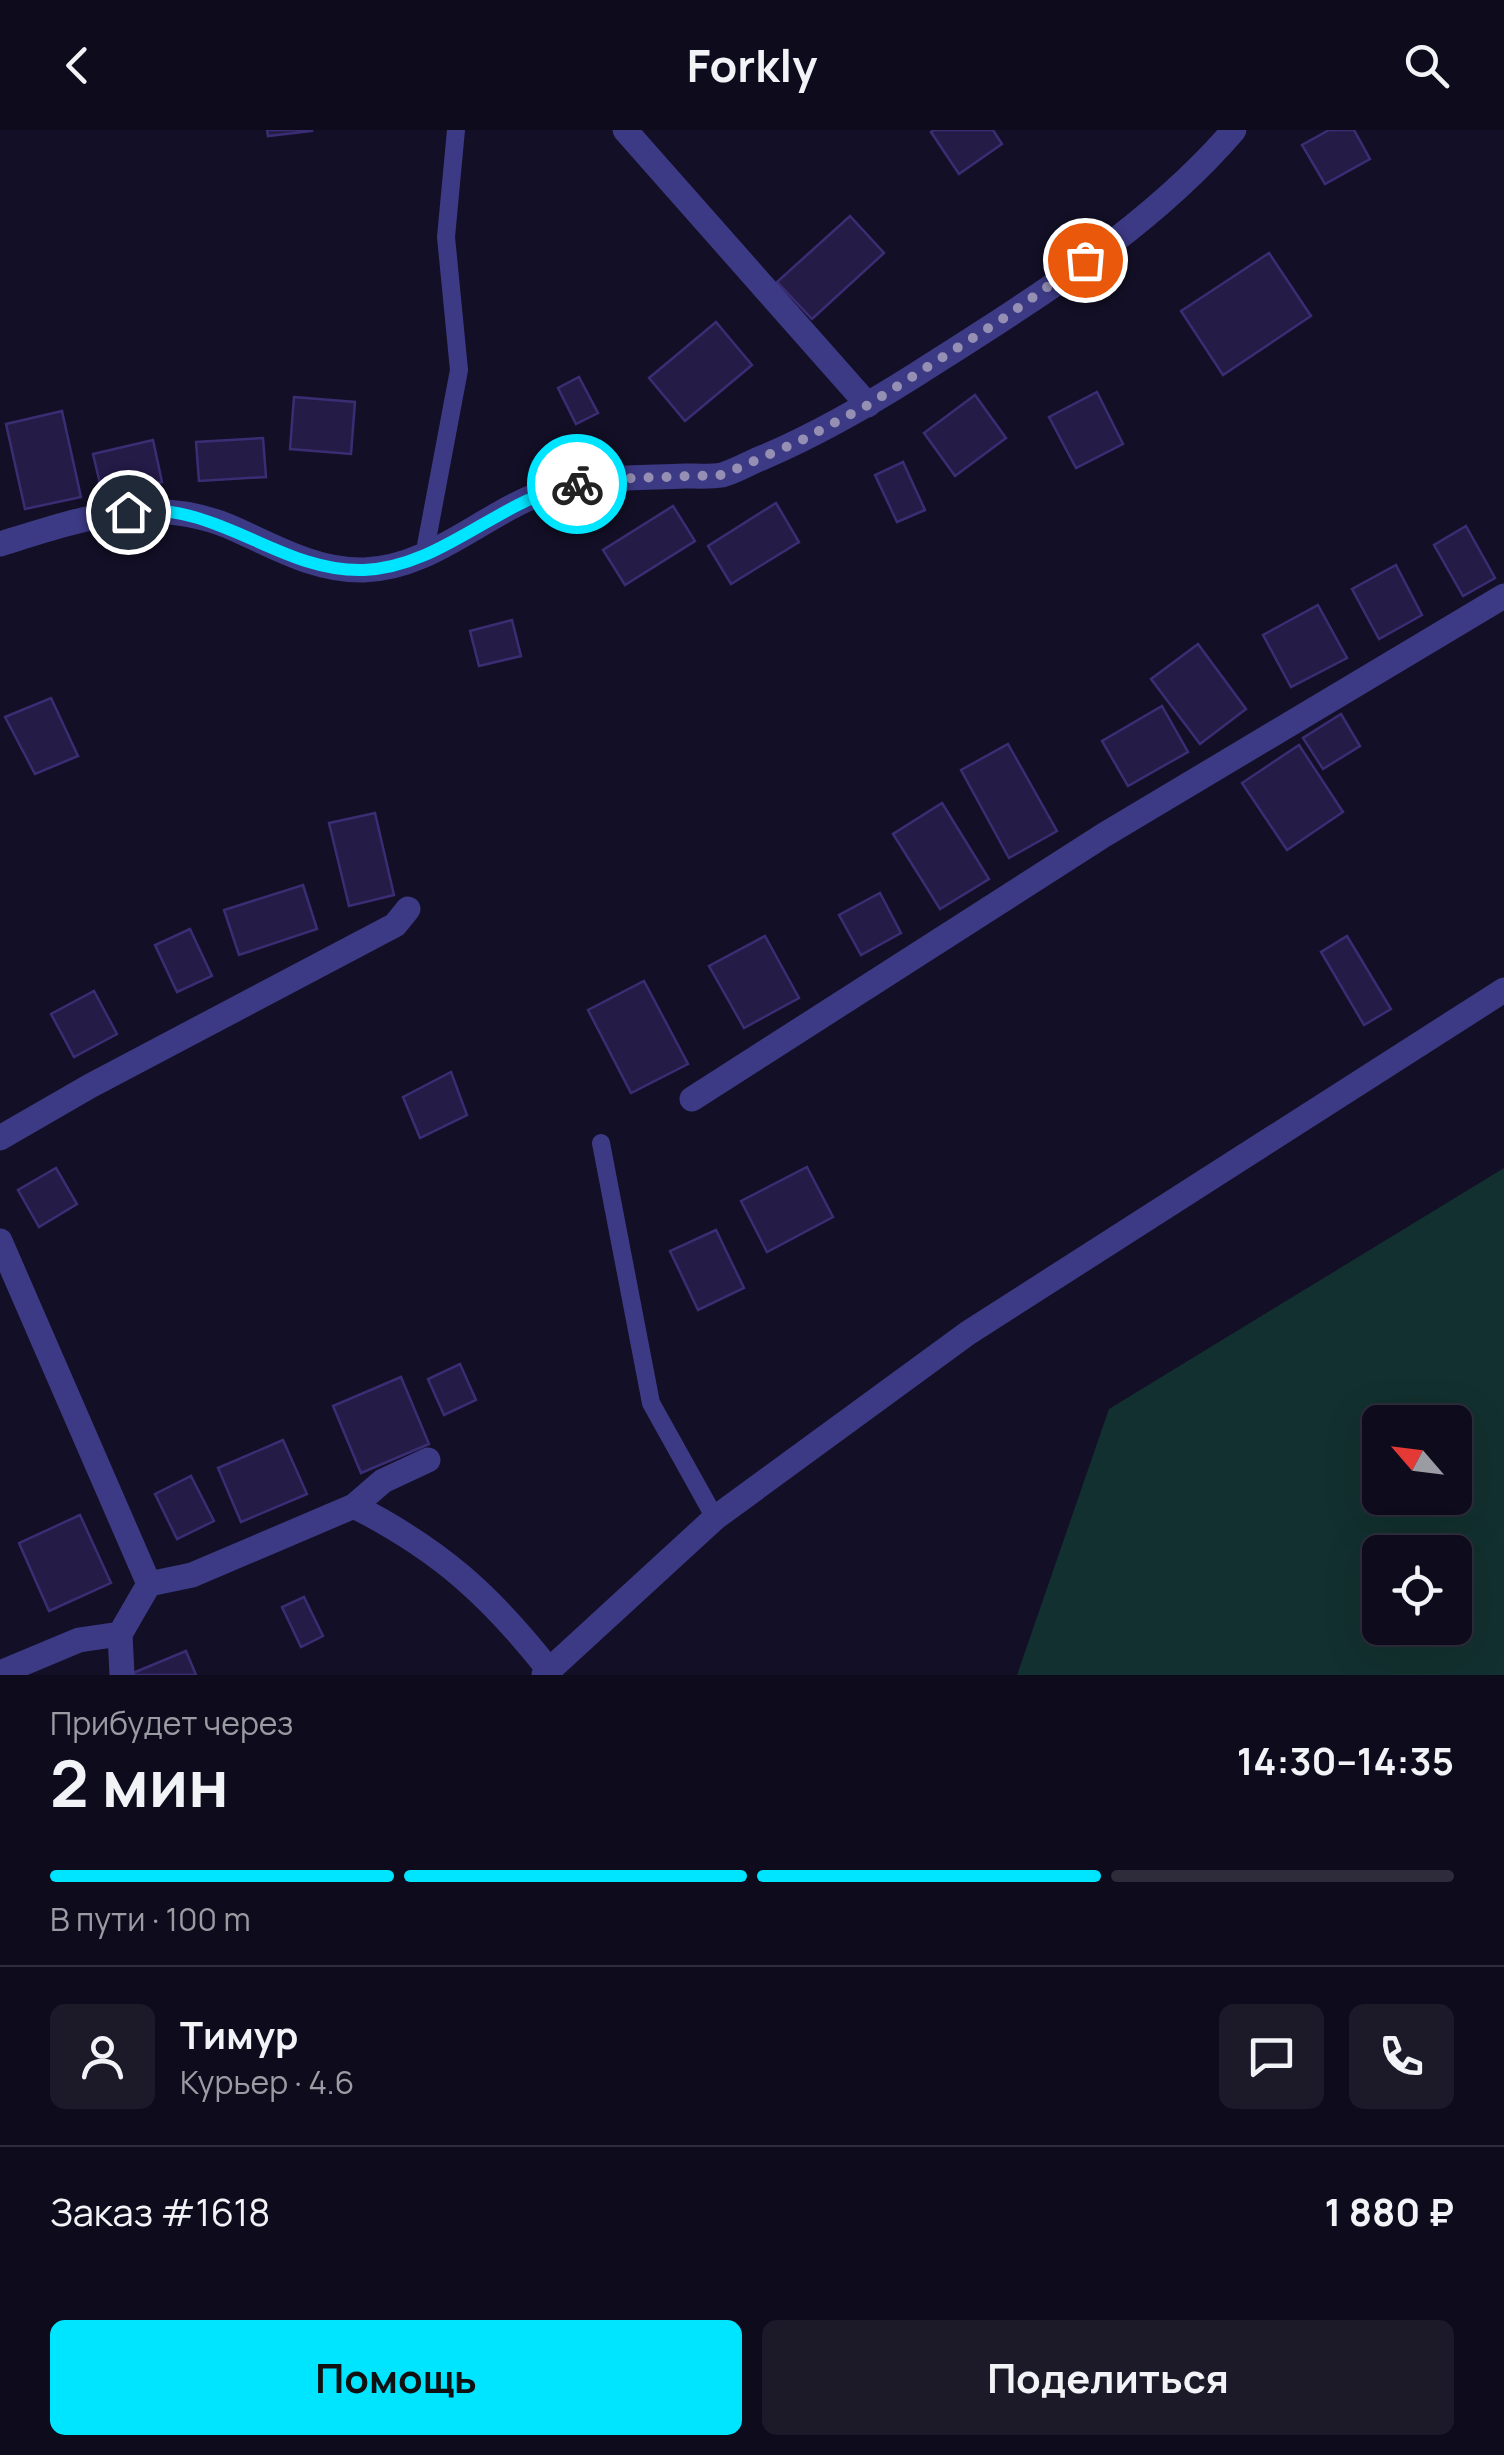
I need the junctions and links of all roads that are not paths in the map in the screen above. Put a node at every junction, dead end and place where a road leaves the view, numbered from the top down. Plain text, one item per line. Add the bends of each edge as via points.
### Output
1 (456, 130) edge
2 (625, 130) edge
3 (1234, 130) edge
4 (868, 405) junction
5 (0, 544) edge
6 (424, 556) junction
7 (1504, 596) edge
8 (408, 908) dead end
9 (1504, 990) edge
10 (692, 1099) dead end
11 (0, 1138) edge
12 (601, 1142) dead end
13 (0, 1241) edge
14 (428, 1460) dead end
15 (354, 1506) junction
16 (715, 1518) junction
17 (149, 1584) junction
18 (120, 1634) junction
19 (547, 1672) edge
20 (0, 1673) edge
21 (122, 1675) edge

1 - 6 lane via 446,237 459,370
2 - 4 street
3 - 4 street via 1139,221
4 - 6 street via 722,475 555,488
5 - 6 street via 68,523 151,509 196,516 332,568 390,568
7 - 10 street via 1104,835
8 - 11 street via 396,925
9 - 16 street via 968,1333
12 - 16 lane via 651,1404
13 - 17 street
14 - 15 street via 383,1482
15 - 17 street via 192,1574
15 - 19 street via 449,1563 512,1622
16 - 19 street
17 - 18 street
18 - 20 street via 79,1640
18 - 21 street

